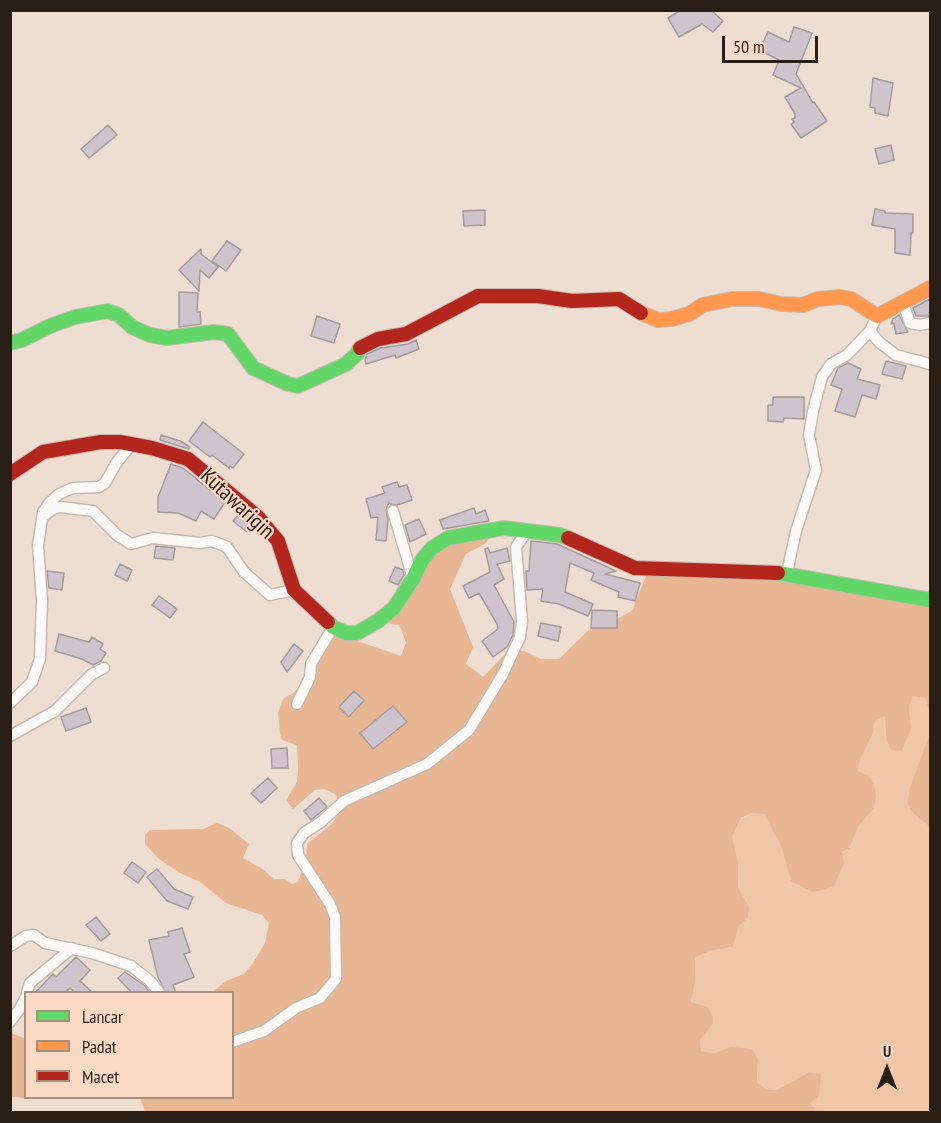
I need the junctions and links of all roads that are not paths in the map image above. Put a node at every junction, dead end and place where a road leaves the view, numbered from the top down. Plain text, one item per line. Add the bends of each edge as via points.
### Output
1 (930, 288) edge
2 (903, 303) junction
3 (877, 316) junction
4 (930, 323) edge
5 (870, 331) junction
6 (10, 343) edge
7 (930, 364) edge
8 (132, 444) junction
9 (10, 474) edge
10 (393, 511) dead end
11 (41, 520) junction
12 (527, 531) junction
13 (787, 573) junction
14 (413, 579) junction
15 (294, 590) junction
16 (930, 600) edge
17 (333, 627) junction
18 (104, 668) dead end
19 (10, 703) edge
20 (297, 704) dead end
21 (10, 736) edge
22 (10, 946) edge
23 (72, 948) junction
24 (28, 991) edge
25 (158, 991) edge
26 (24, 1001) edge
27 (10, 1022) edge
28 (234, 1041) edge

1 - 2 street
2 - 3 street
2 - 4 street via 910,323
3 - 5 street
3 - 6 street via 851,299 840,297 803,305 732,299 658,320 646,317 620,299 572,301 527,295 478,296 406,334 360,347 346,364 298,386 253,368 228,334 167,338 150,335 108,311 75,317
5 - 7 street via 896,355
5 - 13 street via 822,376 809,435 816,470
8 - 9 street, Kutawarigin via 101,442 43,452
8 - 11 street via 105,483 59,494
8 - 15 street, Kutawarigin via 188,459 258,518 278,541
10 - 14 street
11 - 15 street via 53,508 81,509 93,511 131,544 153,538 212,541 227,547 244,572 270,595
11 - 19 street via 40,659 32,682
12 - 13 street via 560,535 635,568
12 - 14 street via 504,528 448,538 432,548
12 - 28 street via 516,547 522,621 519,637 503,674 469,730 427,764 344,801 297,843 298,855 330,904 334,917 336,979 320,998 296,1008 264,1031
13 - 16 street
14 - 17 street via 394,608 378,621 357,633
15 - 17 street, Kutawarigin
17 - 20 street via 311,664 310,677
18 - 21 street via 92,674 55,711
22 - 23 street via 34,935 45,942
23 - 24 street via 30,983
23 - 25 street via 130,966
26 - 27 street

